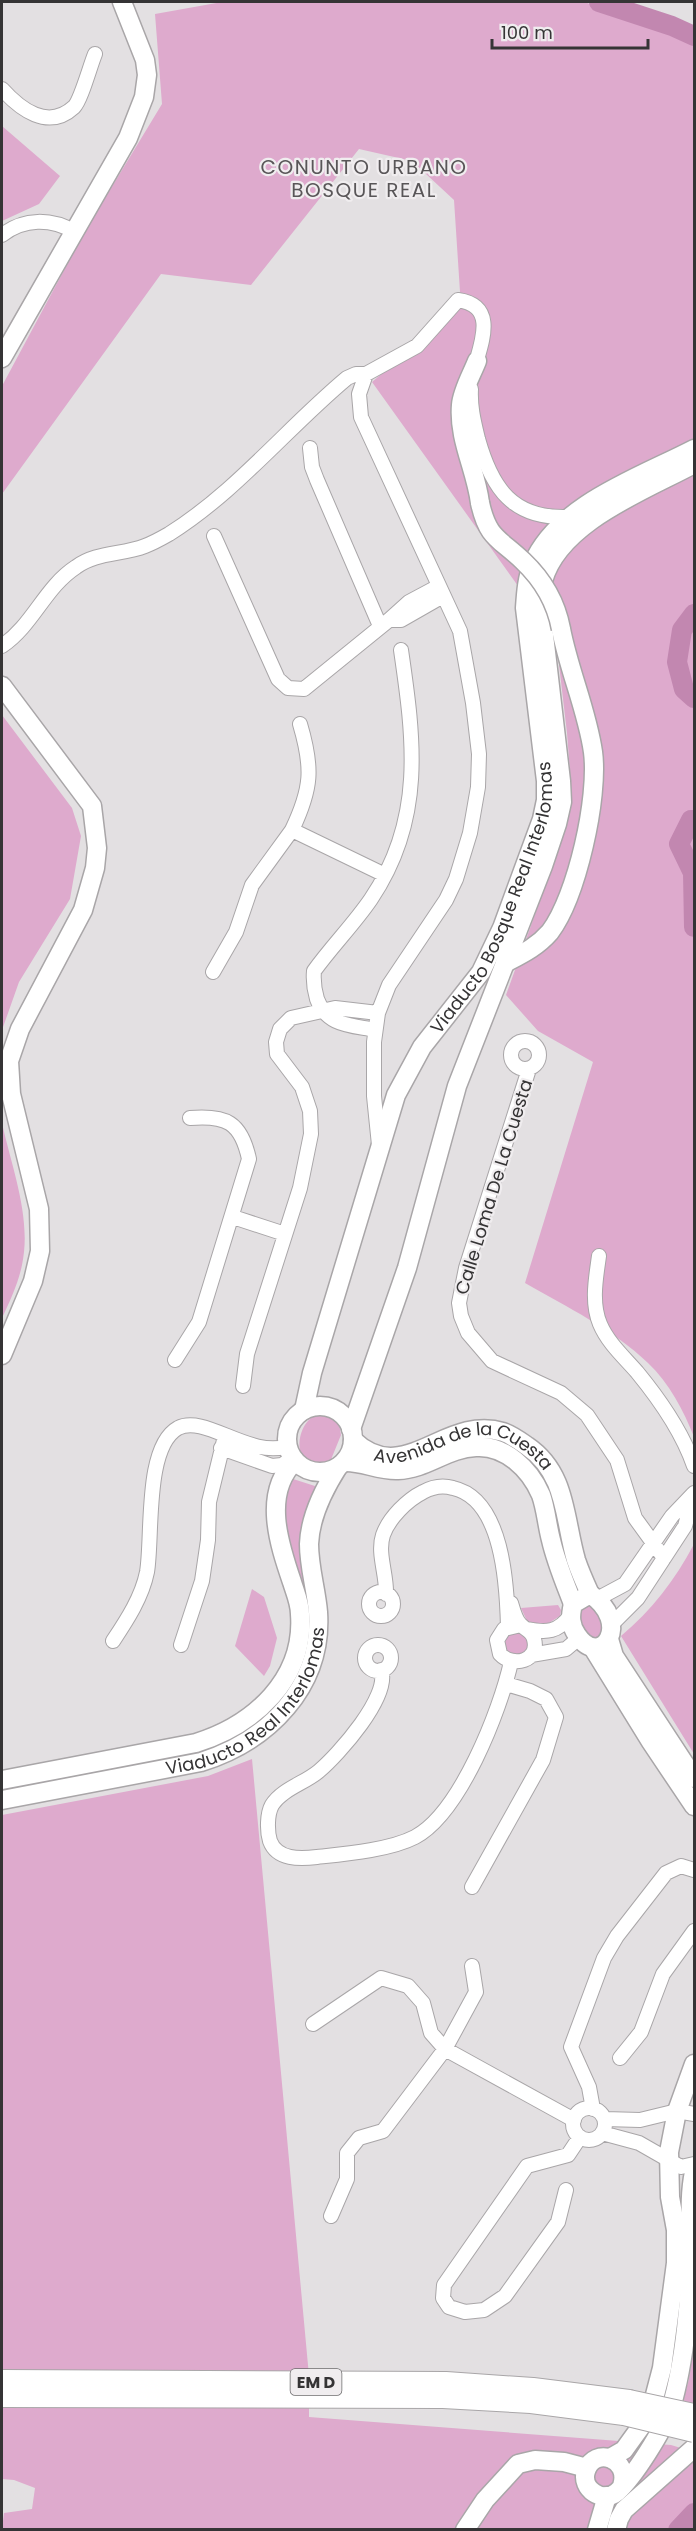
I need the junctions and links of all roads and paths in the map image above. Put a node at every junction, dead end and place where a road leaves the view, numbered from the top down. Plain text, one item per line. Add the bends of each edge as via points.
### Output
1 (123, 2) edge
2 (95, 54) dead end
3 (2, 88) edge
4 (75, 232) junction
5 (2, 235) edge
6 (2, 358) edge
7 (477, 361) junction
8 (366, 374) junction
9 (310, 448) dead end
10 (694, 449) edge
11 (694, 464) edge
12 (596, 508) junction
13 (568, 517) junction
14 (214, 536) dead end
15 (441, 591) junction
16 (384, 623) junction
17 (2, 646) edge
18 (401, 650) dead end
19 (2, 686) edge
20 (300, 724) dead end
21 (292, 830) junction
22 (385, 875) junction
23 (505, 963) junction
24 (213, 972) dead end
25 (321, 1011) junction
26 (378, 1013) junction
27 (375, 1030) junction
28 (529, 1069) dead end
29 (190, 1118) dead end
30 (379, 1147) junction
31 (233, 1216) junction
32 (285, 1234) junction
33 (598, 1256) dead end
34 (2, 1355) edge
35 (176, 1360) dead end
36 (243, 1386) dead end
37 (304, 1410) junction
38 (352, 1434) junction
39 (223, 1442) junction
40 (292, 1455) junction
41 (341, 1465) junction
42 (694, 1466) edge
43 (694, 1493) edge
44 (653, 1544) junction
45 (664, 1558) junction
46 (386, 1594) dead end
47 (594, 1597) junction
48 (572, 1610) junction
49 (518, 1627) junction
50 (611, 1631) junction
51 (113, 1641) dead end
52 (586, 1643) junction
53 (181, 1645) dead end
54 (531, 1655) junction
55 (511, 1662) junction
56 (381, 1670) dead end
57 (506, 1684) junction
58 (694, 1778) edge
59 (2, 1780) edge
60 (2, 1800) edge
61 (694, 1806) edge
62 (694, 1870) edge
63 (472, 1887) dead end
64 (694, 1930) edge
65 (472, 1966) dead end
66 (313, 2024) dead end
67 (445, 2049) junction
68 (620, 2058) dead end
69 (694, 2064) edge
70 (593, 2109) junction
71 (686, 2113) edge
72 (574, 2120) junction
73 (603, 2126) junction
74 (580, 2137) junction
75 (671, 2162) junction
76 (694, 2164) edge
77 (694, 2172) edge
78 (566, 2190) dead end
79 (331, 2216) dead end
80 (2, 2380) edge
81 (2, 2397) edge
82 (627, 2408) junction
83 (694, 2414) edge
84 (694, 2432) edge
85 (694, 2448) edge
86 (610, 2458) junction
87 (587, 2468) junction
88 (615, 2491) junction
89 (465, 2529) edge
90 (597, 2529) edge
91 (616, 2529) edge

1 - 4 main road via 145,60 144,97 128,138
2 - 3 street via 75,106 53,118 34,116
4 - 5 street via 49,220 25,223
4 - 6 main road
7 - 8 street via 484,317 473,304 458,300 417,346
7 - 13 street via 470,405 484,458 497,487 514,504 532,514
7 - 23 main road, bridge via 461,404 462,429 484,518 491,534 523,561 551,596 583,701 593,753 590,821 562,911 550,932 532,949
8 - 15 street via 359,394 361,417
8 - 17 street via 356,374 342,382 222,493 168,534 144,547 87,559 74,568 60,580 29,623
9 - 16 street via 317,480
10 - 12 main road, Viaducto Bosque Real Interlomas
11 - 12 main road, Viaducto Bosque Real Interlomas
12 - 13 main road, Viaducto Bosque Real Interlomas
12 - 23 main road, Viaducto Bosque Real Interlomas via 556,554 543,580 541,609 562,802 543,866
13 - 30 main road, Viaducto Bosque Real Interlomas via 544,544 527,582 525,608 546,781 542,819 502,928 481,972 422,1047 396,1095
14 - 16 street via 278,679 288,688 304,689
15 - 16 street via 409,602
15 - 26 street via 460,631 479,754 478,787 456,879 389,984
18 - 22 street via 413,759 407,812
19 - 34 main road via 92,806 97,848 83,909 20,1029 9,1061 11,1094 39,1209 40,1251 33,1281
20 - 21 street via 309,756 309,785
21 - 22 street
21 - 24 street via 252,885 236,932
22 - 25 street via 314,971 314,989
23 - 38 main road, Viaducto Bosque Real Interlomas via 458,1086 407,1268
25 - 26 street via 342,1008
25 - 27 street via 333,1020
25 - 32 street via 291,1018 280,1029 276,1042 276,1054 302,1087 310,1111 306,1164
26 - 27 street
27 - 30 street via 374,1096
28 - 44 street, Calle Loma De La Cuesta via 466,1268 460,1316 468,1334 492,1361 561,1393 587,1415 617,1460 635,1518
29 - 31 street via 213,1116 231,1122 245,1143 249,1159
30 - 37 main road, Viaducto Bosque Real Interlomas
31 - 32 street
31 - 35 street via 199,1322
32 - 36 street via 248,1354
33 - 42 street via 594,1294 600,1323 679,1430
37 - 38 main road via 332,1408 344,1416
37 - 40 main road via 289,1427
38 - 41 main road via 349,1454
38 - 47 main road, Avenida de la Cuesta via 367,1450 395,1456 421,1451 452,1434 470,1430 504,1433 521,1442 535,1452 556,1478 576,1561
39 - 40 street
39 - 51 street via 190,1426 179,1428 163,1444 152,1498 147,1573 131,1613
39 - 53 street via 209,1502 202,1581
40 - 41 main road via 306,1469 319,1472
40 - 59 main road, Viaducto Real Interlomas via 280,1479 276,1520 300,1611 299,1641 289,1673 271,1698 243,1722 196,1743
41 - 48 main road, Avenida de la Cuesta via 358,1462 396,1470 429,1464 476,1446 491,1447 508,1455 528,1473 542,1497
41 - 60 main road, Viaducto Real Interlomas via 315,1514 309,1543 318,1613 314,1656 304,1683 284,1712 253,1738 218,1757
43 - 44 street
43 - 45 street via 685,1526
44 - 45 street, Calle Loma De La Cuesta
44 - 47 street via 625,1584
45 - 50 street
46 - 49 street via 381,1549 390,1522 418,1494 429,1489 441,1486 470,1493 486,1510
47 - 48 main road
47 - 50 main road via 609,1614
48 - 49 street via 562,1626 552,1631
48 - 52 main road via 573,1628
49 - 54 street via 531,1633 535,1644
49 - 55 street via 500,1634 497,1647
50 - 52 main road via 604,1646
50 - 58 main road via 614,1656
52 - 54 street
52 - 61 main road
54 - 55 street via 522,1662
55 - 57 street
56 - 57 street via 379,1693 353,1734 320,1771 281,1795 271,1806 270,1842 278,1853 295,1858 315,1857 394,1845 415,1837 437,1820 459,1792
57 - 63 street via 546,1699 556,1717 554,1732 543,1760
62 - 70 street via 681,1866 666,1873 604,1958 571,2047 589,2087
64 - 68 street via 663,1974 641,2032
65 - 67 street via 476,1992
66 - 67 street via 381,1978 408,1986 423,2003 431,2033
67 - 72 street
67 - 79 street via 383,2131 359,2138 347,2153 347,2179
69 - 71 main road
70 - 72 street via 578,2113
70 - 73 street via 600,2112
71 - 73 street
71 - 75 main road via 669,2152
72 - 74 street via 574,2130
73 - 74 street via 596,2139
73 - 75 street
74 - 78 street via 568,2155 527,2166 444,2285 443,2298 449,2307 465,2312 484,2310 505,2296 558,2222
75 - 76 street via 681,2167
75 - 86 main road via 676,2263 662,2368 650,2414 624,2450
77 - 88 main road via 687,2308 670,2410 645,2456
80 - 82 highway, EM D via 446,2382 533,2388
81 - 82 highway, EM D via 444,2398
82 - 83 highway, EM D, bridge
82 - 84 highway, EM D, bridge
85 - 91 main road via 624,2510
86 - 87 main road via 597,2459
86 - 88 main road via 623,2471
87 - 88 main road via 585,2477 590,2490 598,2495
87 - 89 main road via 536,2460 518,2464
88 - 90 main road

